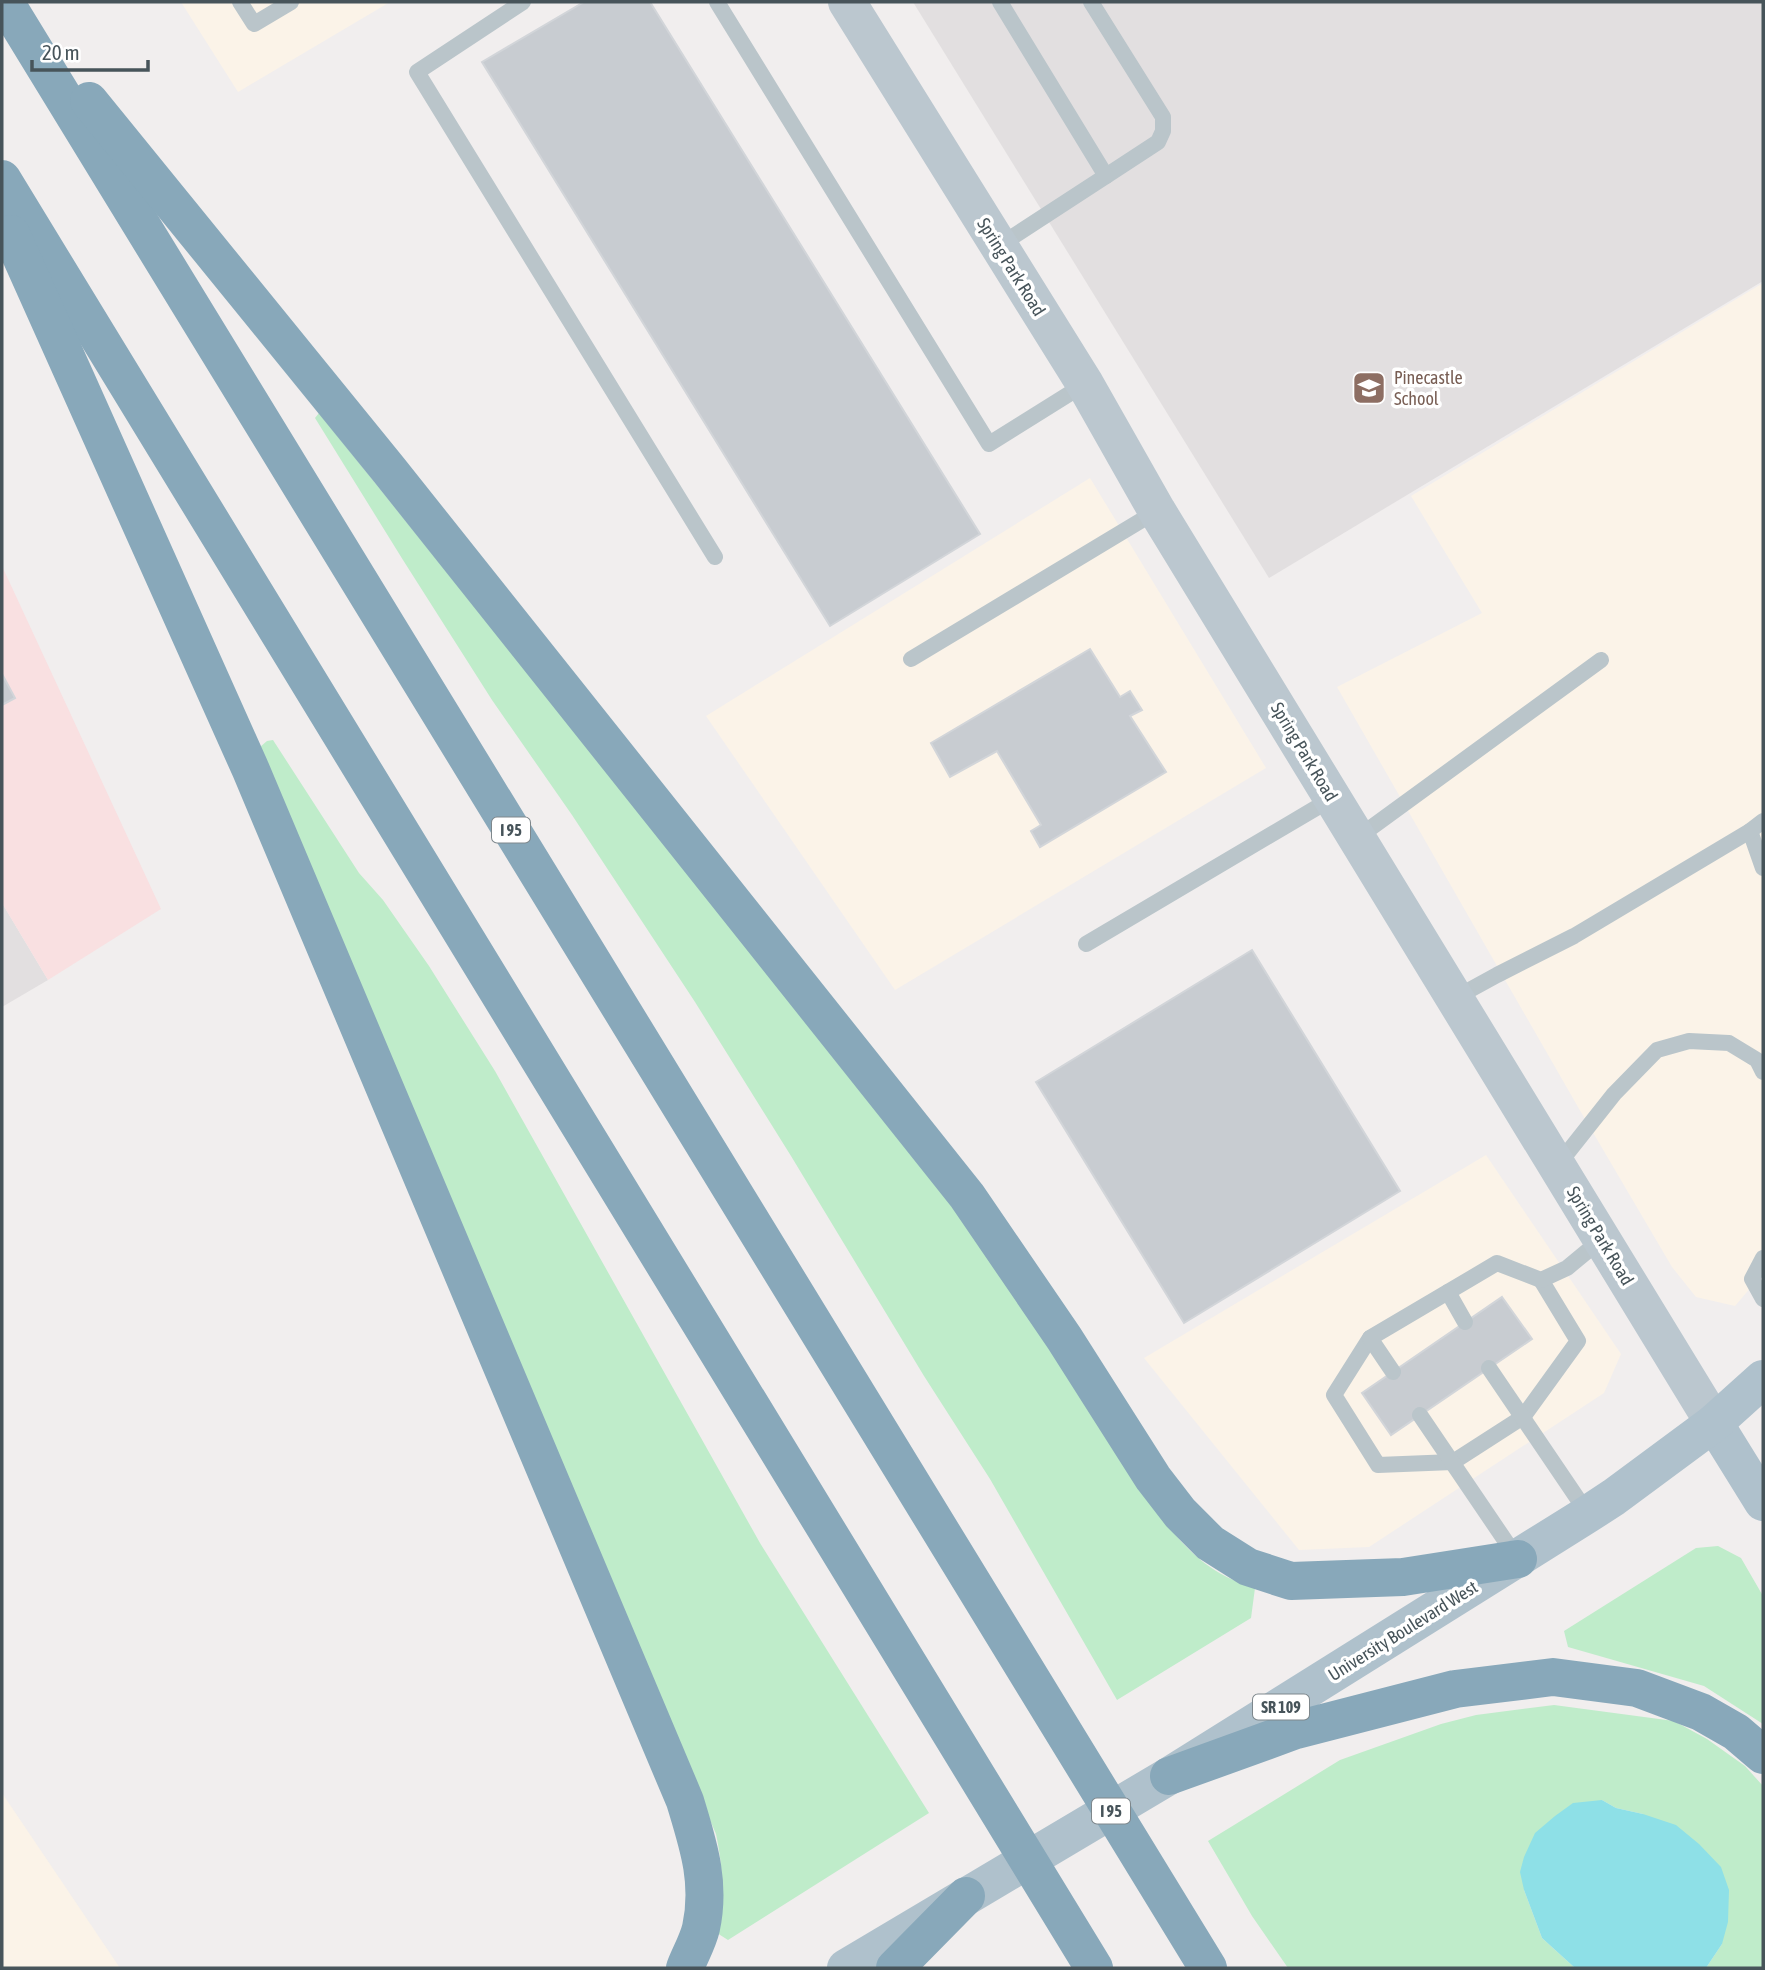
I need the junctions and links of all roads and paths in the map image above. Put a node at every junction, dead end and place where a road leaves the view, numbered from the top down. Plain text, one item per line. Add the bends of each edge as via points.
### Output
1 (7, 2) edge
2 (240, 2) edge
3 (291, 2) edge
4 (523, 2) edge
5 (717, 2) edge
6 (846, 2) edge
7 (1000, 2) edge
8 (1091, 2) edge
9 (1106, 176) junction
10 (2, 180) edge
11 (2, 212) edge
12 (998, 247) junction
13 (1085, 384) junction
14 (1157, 511) junction
15 (715, 557) dead end
16 (911, 659) dead end
17 (1601, 660) dead end
18 (1333, 798) junction
19 (1757, 826) edge
20 (1357, 838) junction
21 (1763, 868) edge
22 (1086, 944) dead end
23 (1455, 998) junction
24 (1763, 1072) edge
25 (1557, 1166) junction
26 (1602, 1238) junction
27 (1763, 1258) edge
28 (1541, 1280) junction
29 (1448, 1292) junction
30 (1763, 1299) edge
31 (1465, 1322) dead end
32 (1370, 1338) junction
33 (1489, 1368) dead end
34 (1393, 1372) dead end
35 (1763, 1379) edge
36 (1420, 1415) dead end
37 (1523, 1417) junction
38 (1714, 1423) junction
39 (1453, 1462) junction
40 (1763, 1502) edge
41 (1588, 1514) junction
42 (1518, 1559) junction
43 (1763, 1755) edge
44 (1169, 1776) junction
45 (966, 1895) junction
46 (1208, 1967) edge
47 (685, 1968) edge
48 (846, 1968) edge
49 (895, 1968) edge
50 (1094, 1968) edge

1 - 42 highway via 389,470 967,1196 1180,1513 1210,1543 1248,1567 1291,1581 1403,1577
1 - 46 highway, I 95
2 - 3 lane via 254,24
4 - 15 lane via 417,72
5 - 13 lane via 989,444
6 - 12 main road, Spring Park Road
7 - 9 lane
8 - 9 lane via 1163,117 1157,142
9 - 12 lane
10 - 50 highway
11 - 47 highway via 250,768 685,1801 706,1886 701,1929
12 - 13 main road, Spring Park Road
13 - 14 main road, Spring Park Road
14 - 16 lane
14 - 18 main road, Spring Park Road
17 - 20 lane
18 - 20 main road, Spring Park Road
18 - 22 lane
19 - 21 lane
19 - 23 lane via 1574,936
20 - 23 main road, Spring Park Road
23 - 25 main road, Spring Park Road
24 - 25 lane via 1757,1060 1729,1043 1689,1041 1657,1050 1614,1094
25 - 26 main road, Spring Park Road
26 - 28 lane via 1567,1268
26 - 38 main road, Spring Park Road
27 - 30 lane via 1752,1279
28 - 29 lane via 1497,1263
28 - 37 lane via 1578,1341
29 - 31 lane
29 - 32 lane
32 - 34 lane
32 - 39 lane via 1334,1395 1378,1465
33 - 37 lane
35 - 38 main road, University Boulevard West / SR 109
36 - 39 lane
37 - 39 lane
37 - 41 lane
38 - 40 main road, Spring Park Road
38 - 41 main road, University Boulevard West / SR 109
39 - 42 lane
41 - 42 main road, University Boulevard West / SR 109
42 - 44 main road, University Boulevard West / SR 109
43 - 44 highway via 1736,1732 1701,1712 1637,1688 1553,1676 1455,1689 1296,1730
44 - 45 main road, University Boulevard West / SR 109
45 - 48 main road, University Boulevard West / SR 109
45 - 49 highway

